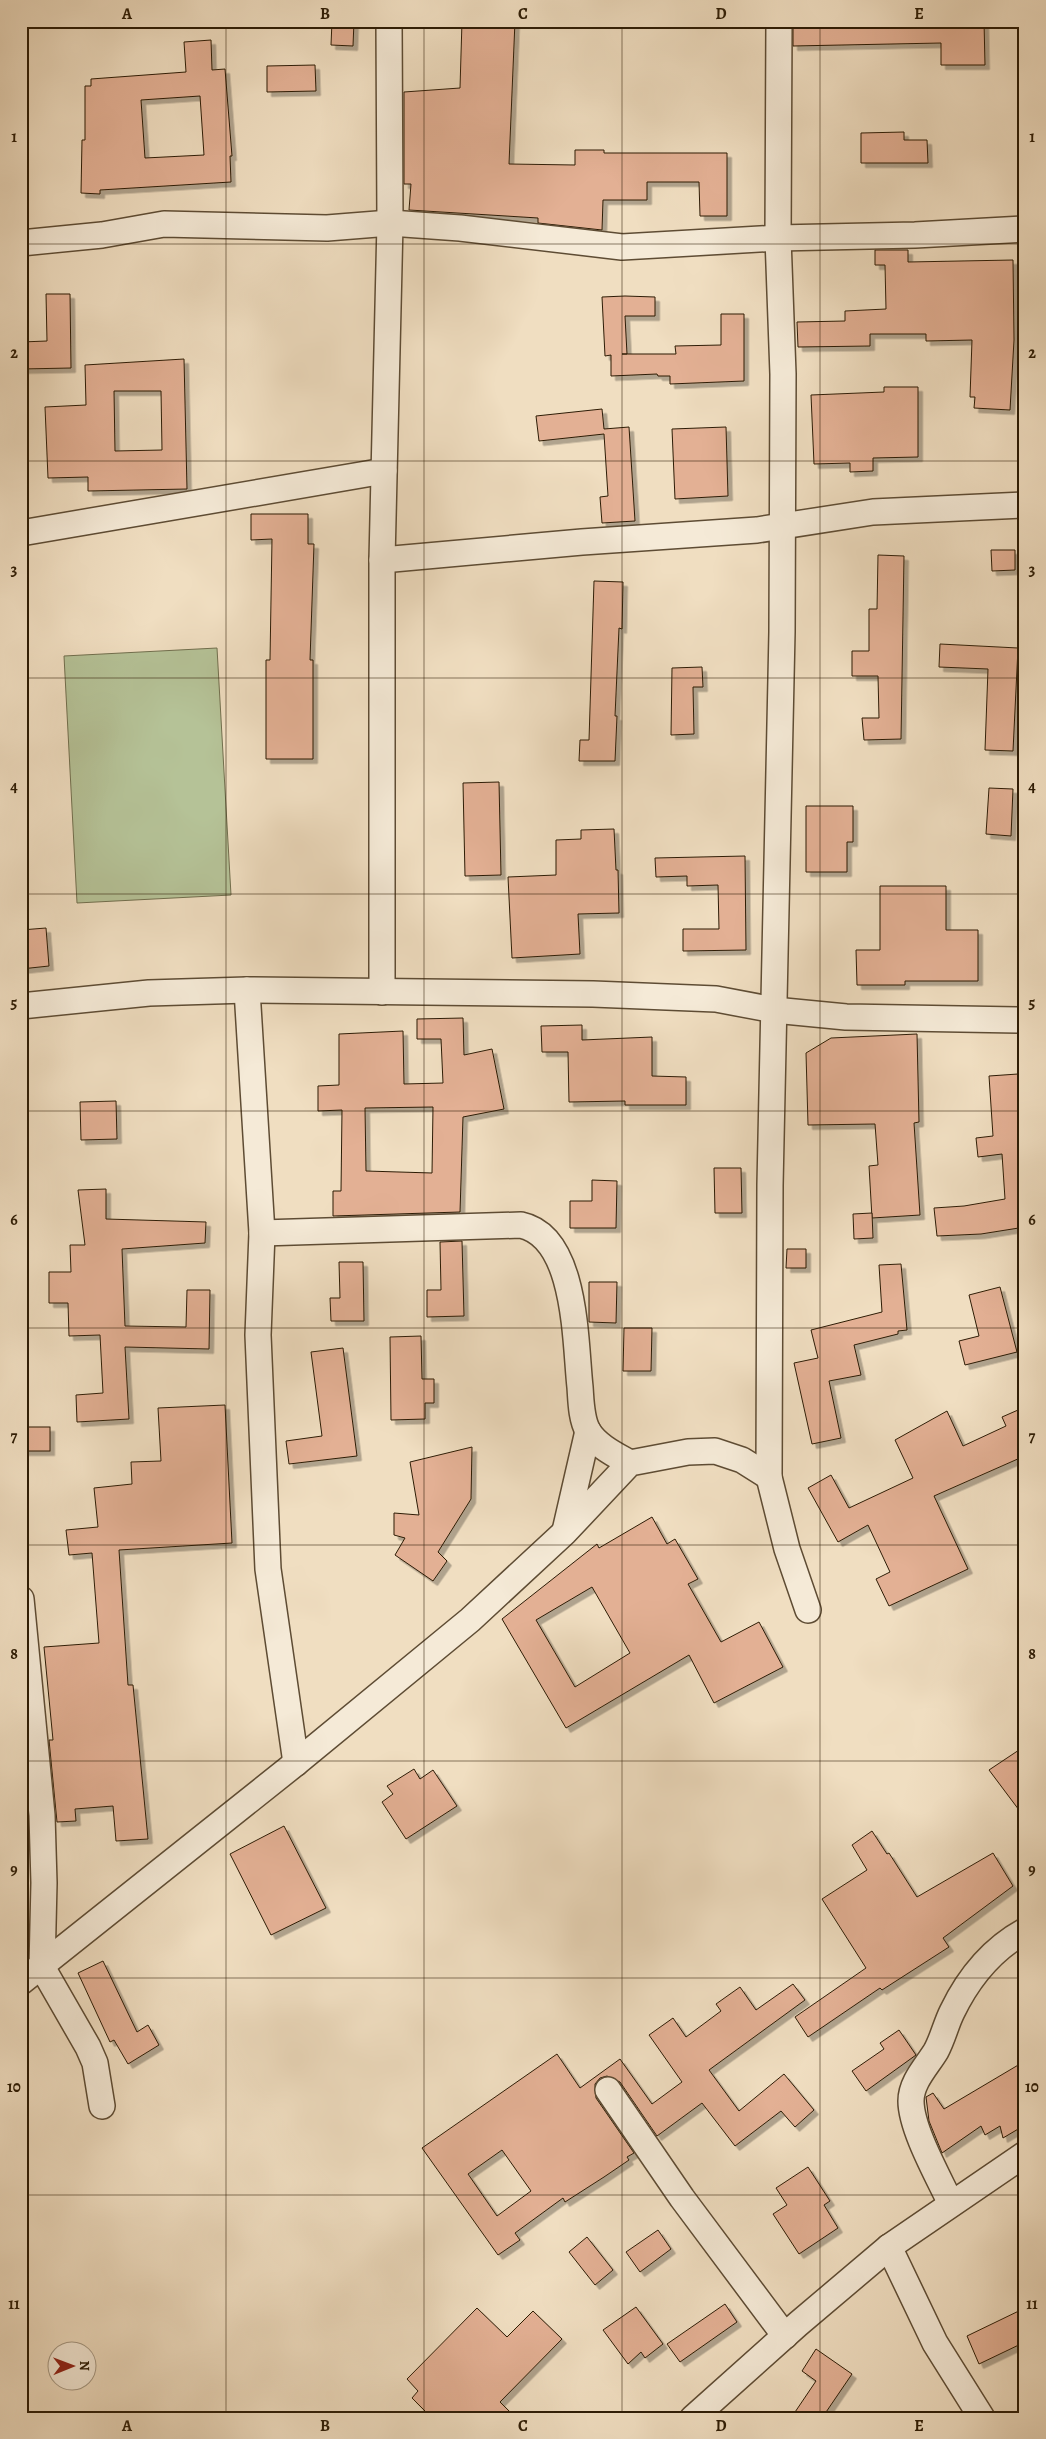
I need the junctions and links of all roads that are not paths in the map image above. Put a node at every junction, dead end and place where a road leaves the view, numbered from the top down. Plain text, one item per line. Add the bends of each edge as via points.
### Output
1 (389, 21) edge
2 (779, 21) edge
3 (390, 223) junction
4 (1025, 229) edge
5 (778, 238) junction
6 (21, 243) edge
7 (384, 471) junction
8 (1025, 505) edge
9 (782, 526) junction
10 (21, 533) edge
11 (382, 560) junction
12 (247, 990) junction
13 (382, 992) junction
14 (21, 1006) edge
15 (774, 1010) junction
16 (1025, 1020) edge
17 (262, 1233) junction
18 (588, 1431) junction
19 (630, 1464) junction
20 (769, 1477) junction
21 (565, 1532) junction
22 (21, 1599) edge
23 (808, 1610) dead end
24 (296, 1763) junction
25 (1025, 1931) edge
26 (42, 1967) junction
27 (21, 1982) edge
28 (608, 2090) dead end
29 (102, 2106) dead end
30 (1025, 2154) edge
31 (950, 2204) junction
32 (890, 2247) junction
33 (785, 2336) junction
34 (694, 2418) edge
35 (982, 2418) edge

1 - 3 street
2 - 5 street
3 - 5 street via 622,247
3 - 6 street via 327,228 164,224 102,235
3 - 7 street
4 - 5 street
5 - 9 street via 783,374
7 - 10 street
7 - 11 street
8 - 9 street via 873,512
9 - 11 street
9 - 15 street
11 - 13 street
12 - 13 street
12 - 14 street via 149,993
12 - 17 street
13 - 15 street via 716,999
15 - 16 street via 846,1017
15 - 20 street
17 - 18 street via 530,1227 546,1239 566,1278
17 - 24 street via 258,1335 268,1569
18 - 19 street
18 - 21 street
19 - 20 street via 688,1452 714,1451 742,1460
19 - 21 street
20 - 23 street via 787,1548
21 - 24 street via 470,1620
22 - 26 street via 42,1815
24 - 26 street
25 - 31 street via 989,1958 969,1982 938,2048 914,2086 911,2100 913,2116
26 - 27 street
26 - 29 street via 95,2063
28 - 33 street via 682,2198
30 - 31 street
31 - 32 street
32 - 33 street
32 - 35 street via 935,2344
33 - 34 street

